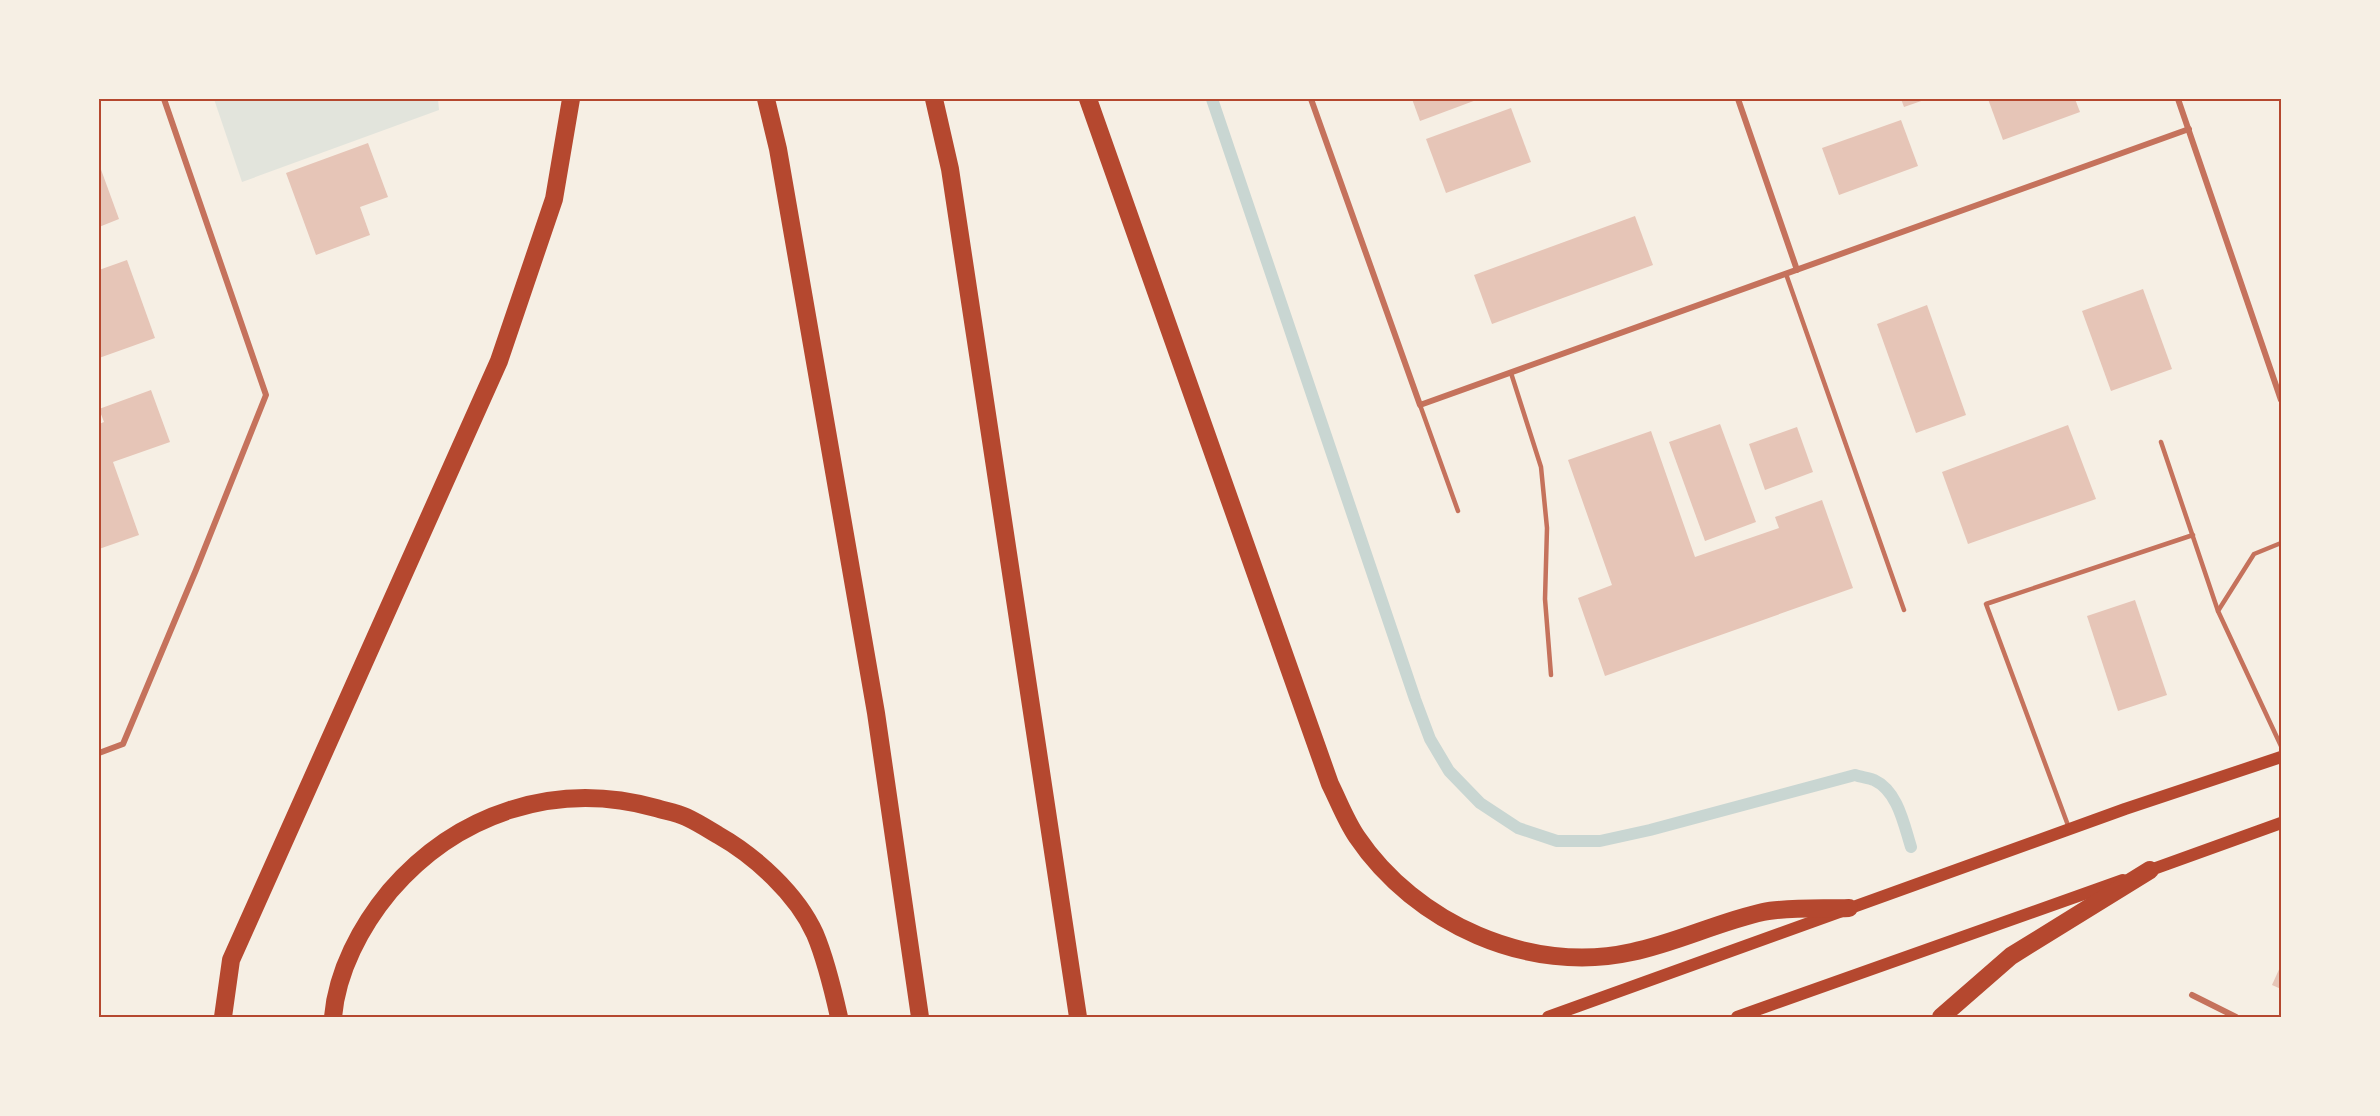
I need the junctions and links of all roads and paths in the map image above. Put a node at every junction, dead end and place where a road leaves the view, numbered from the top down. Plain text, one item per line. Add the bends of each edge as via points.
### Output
1 (164, 99) edge
2 (571, 99) edge
3 (766, 99) edge
4 (934, 99) edge
5 (1088, 99) edge
6 (1311, 99) edge
7 (1737, 99) edge
8 (2178, 99) edge
9 (2189, 129) junction
10 (1797, 270) junction
11 (1786, 274) junction
12 (1511, 373) junction
13 (2281, 400) edge
14 (1420, 405) junction
15 (2162, 442) dead end
16 (1458, 511) dead end
17 (2193, 536) junction
18 (2281, 543) edge
19 (1904, 610) dead end
20 (2218, 611) junction
21 (1551, 675) dead end
22 (2281, 746) edge
23 (99, 753) edge
24 (2281, 757) edge
25 (2281, 823) edge
26 (2070, 830) junction
27 (2150, 870) junction
28 (1849, 908) junction
29 (226, 981) junction
30 (2192, 995) dead end
31 (1080, 1012) edge
32 (210, 1017) edge
33 (223, 1017) edge
34 (333, 1017) edge
35 (839, 1017) edge
36 (920, 1017) edge
37 (1548, 1017) edge
38 (1737, 1017) edge
39 (1941, 1017) edge
40 (2236, 1017) edge

1 - 23 street via 266,395 123,744
2 - 29 highway via 554,199 499,361 231,960
3 - 36 highway via 874,701
4 - 31 highway via 950,169
5 - 28 highway via 1330,784 1357,836 1381,867 1410,895 1458,928 1495,943 1553,956 1631,953 1764,912
6 - 14 street
7 - 10 street
8 - 9 street
9 - 10 street
9 - 13 street
10 - 11 street
11 - 12 street
11 - 19 lane
12 - 14 street
12 - 21 lane via 1540,467 1547,528 1545,599
14 - 16 lane
15 - 17 lane
17 - 20 lane
17 - 26 lane via 1986,604
18 - 20 lane via 2254,554
20 - 22 lane
24 - 26 main road
25 - 27 main road
26 - 28 main road
27 - 38 main road
27 - 39 highway via 2011,956
28 - 37 main road
29 - 32 highway
29 - 33 highway
30 - 40 street
34 - 35 highway via 345,965 372,912 410,867 475,823 511,808 569,798 640,804 685,817 737,845 793,900 814,933

